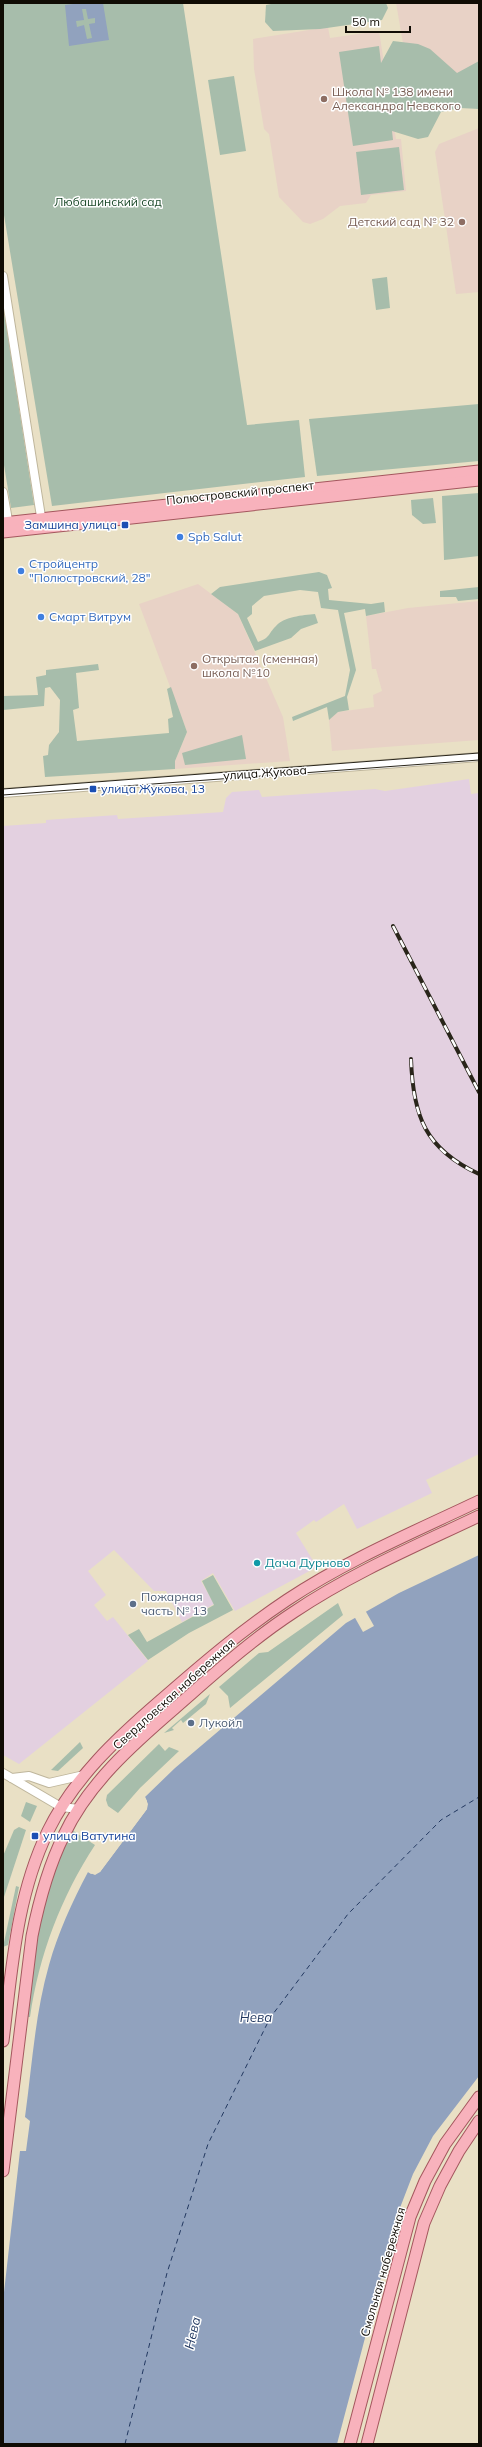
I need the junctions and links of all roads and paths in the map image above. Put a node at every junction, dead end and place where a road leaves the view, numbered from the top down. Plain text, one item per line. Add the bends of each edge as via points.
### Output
1 (3, 276) edge
2 (479, 471) edge
3 (479, 480) edge
4 (3, 492) edge
5 (42, 523) junction
6 (6, 527) edge
7 (479, 756) edge
8 (3, 793) edge
9 (479, 1501) edge
10 (479, 1516) edge
11 (3, 1773) edge
12 (84, 1775) junction
13 (12, 1778) junction
14 (61, 1807) junction
15 (79, 1809) junction
16 (3, 2041) edge
17 (479, 2097) edge
18 (479, 2122) edge
19 (3, 2171) edge
20 (350, 2444) edge
21 (367, 2444) edge

1 - 5 street
2 - 5 main road, Полюстровский проспект
3 - 5 main road, Полюстровский проспект
4 - 6 street
5 - 6 main road, Полюстровский проспект
7 - 8 street, улица Жукова
9 - 12 main road, Свердловская набережная via 335,1572 288,1599 249,1626 140,1718
10 - 15 main road, Свердловская набережная via 343,1582 256,1638 140,1739 94,1788
11 - 13 street
12 - 13 street via 48,1783 29,1776
12 - 14 main road, Свердловская набережная
13 - 14 street
14 - 15 street
14 - 16 main road, Свердловская набережная via 24,1893 13,1952
15 - 19 main road, Свердловская набережная via 64,1834 40,1898 32,1936
17 - 20 main road, Смольная набережная via 445,2144 425,2181 410,2217
18 - 21 main road via 451,2165 424,2223

